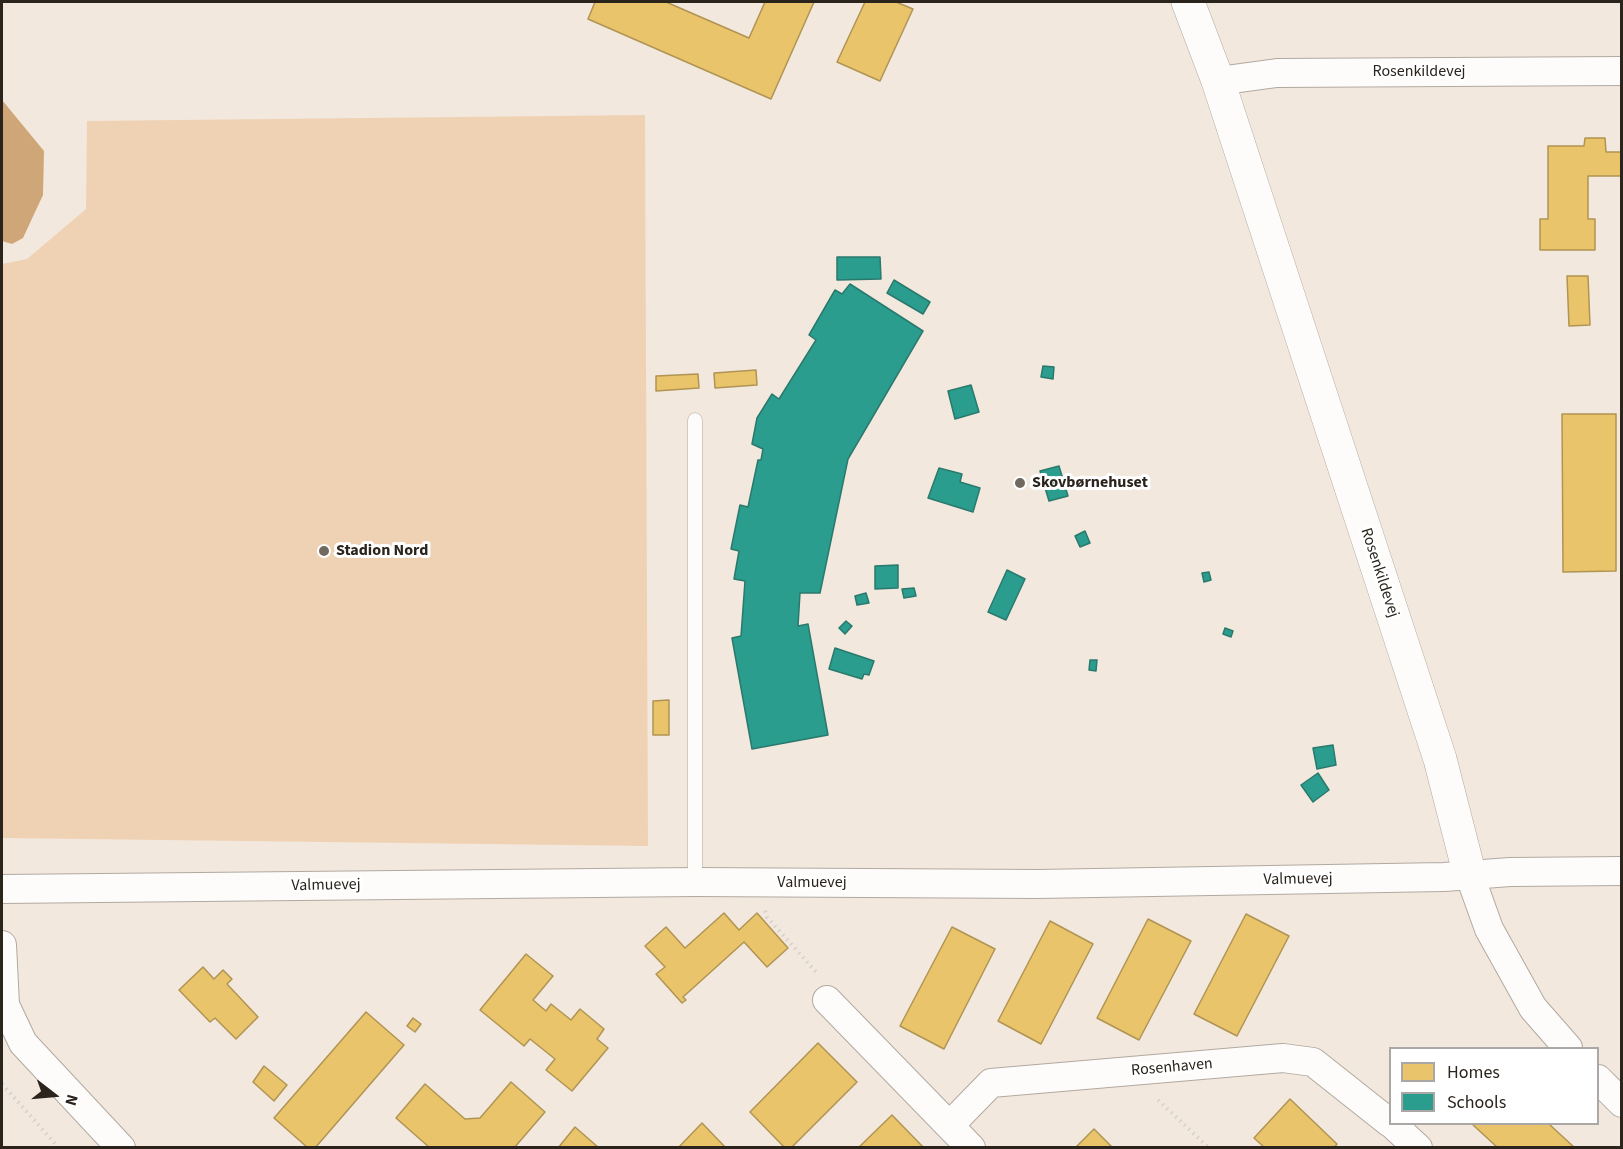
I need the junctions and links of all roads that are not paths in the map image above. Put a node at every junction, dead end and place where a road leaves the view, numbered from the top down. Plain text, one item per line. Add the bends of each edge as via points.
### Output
1 (1188, 2) edge
2 (1622, 71) edge
3 (1218, 81) junction
4 (695, 420) dead end
5 (1622, 871) edge
6 (1470, 876) junction
7 (695, 882) junction
8 (2, 889) edge
9 (2, 945) edge
10 (827, 1000) road end
11 (1567, 1047) edge
12 (1599, 1080) edge
13 (1622, 1103) edge
14 (1389, 1121) edge
15 (950, 1125) junction
16 (1393, 1125) edge
17 (121, 1148) edge
18 (971, 1148) edge
19 (1418, 1148) edge

1 - 3 street, Rosenkildevej
2 - 3 street, Rosenkildevej via 1277,73
3 - 6 street, Rosenkildevej via 1440,759
4 - 7 lane
5 - 6 street, Valmuevej
6 - 7 street, Valmuevej via 1037,884
6 - 11 street, Rosenkildevej via 1489,929 1533,1008
7 - 8 street, Valmuevej
9 - 17 street via 4,1005 23,1043
10 - 15 street
12 - 13 street
14 - 15 street, Rosenhaven via 1313,1062 1283,1058 990,1083
15 - 18 street
16 - 19 street, Rosenhaven

